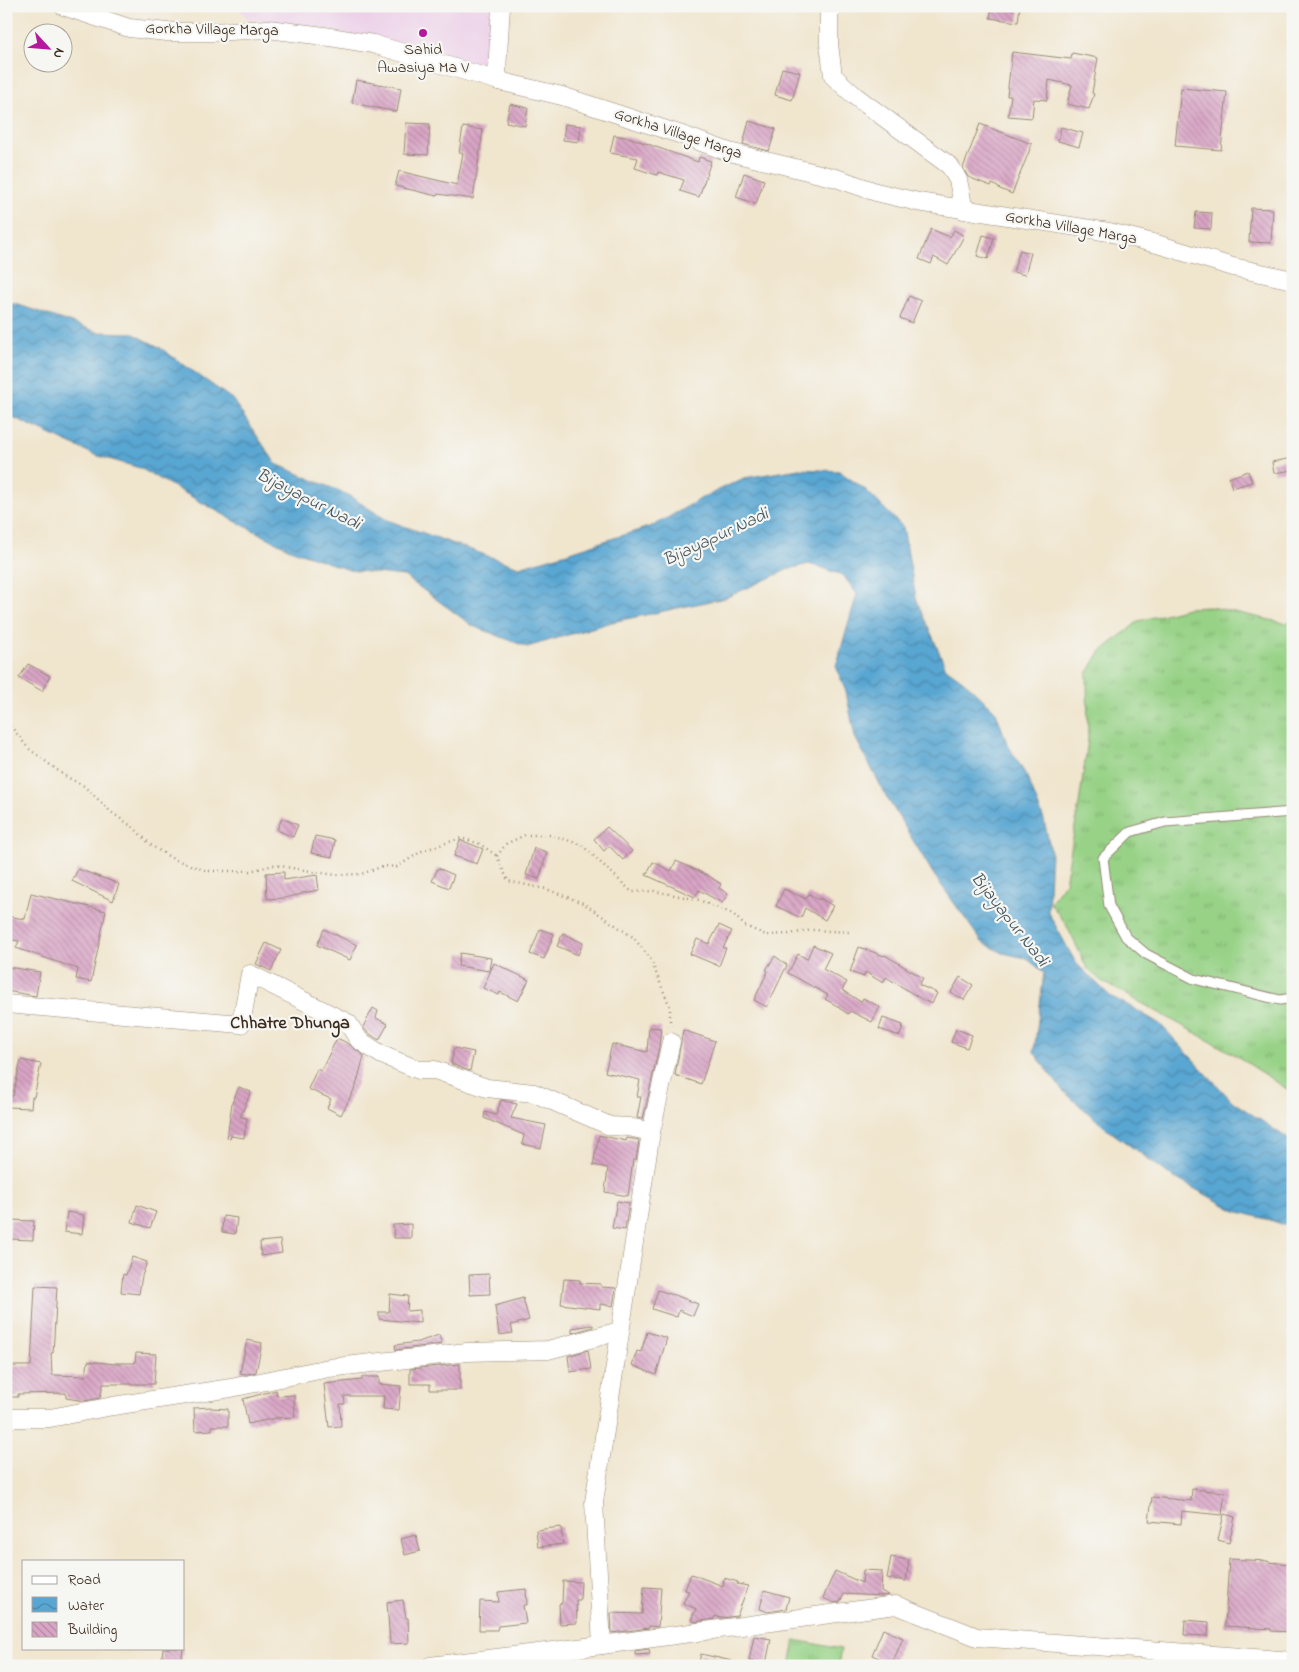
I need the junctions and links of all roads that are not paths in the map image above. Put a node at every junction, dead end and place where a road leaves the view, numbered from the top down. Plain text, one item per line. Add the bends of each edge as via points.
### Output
1 (63, 6) edge
2 (501, 6) edge
3 (834, 6) edge
4 (499, 81) junction
5 (964, 210) junction
6 (1293, 280) edge
7 (1293, 812) edge
8 (1293, 998) edge
9 (6, 1004) edge
10 (671, 1042) road end
11 (651, 1132) junction
12 (620, 1331) junction
13 (6, 1418) edge
14 (602, 1645) junction
15 (1293, 1661) edge
16 (430, 1666) edge

1 - 4 street, Gorkha Village Marga via 130,28 167,32 268,29 365,42
2 - 4 street
3 - 5 street via 829,14 833,76 950,166 958,180
4 - 5 street, Gorkha Village Marga via 562,96 729,152 836,178 876,192
5 - 6 street, Gorkha Village Marga via 1109,232 1233,267
7 - 8 lane via 1165,822 1130,832 1103,858 1109,906 1126,937 1146,954 1194,979 1280,1000
9 - 11 street via 241,1024 250,974 348,1023 359,1040 382,1055 419,1070 435,1070 487,1088 534,1093 610,1126 628,1126
10 - 11 street
11 - 12 street
12 - 13 street via 548,1350 467,1352 329,1368 50,1418
12 - 14 street via 594,1502
14 - 15 street via 896,1605 977,1637
14 - 16 street

